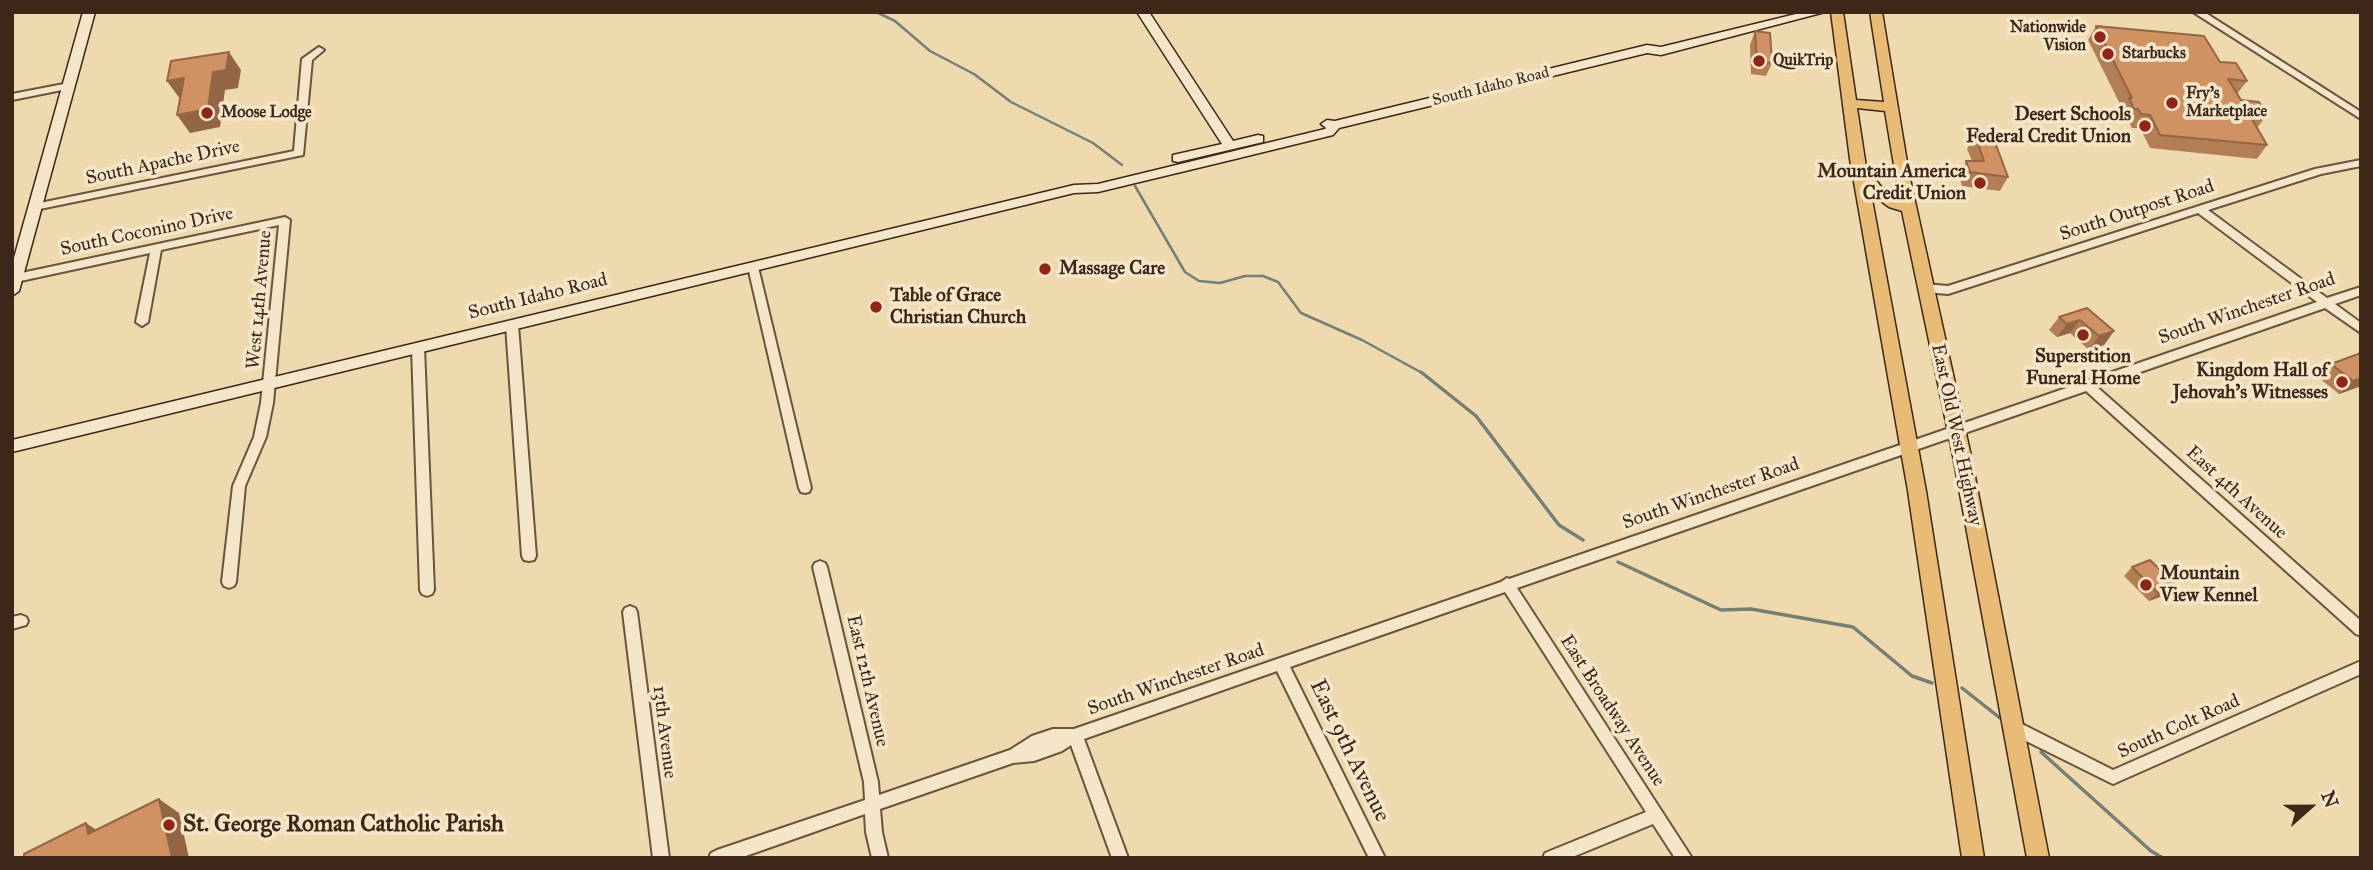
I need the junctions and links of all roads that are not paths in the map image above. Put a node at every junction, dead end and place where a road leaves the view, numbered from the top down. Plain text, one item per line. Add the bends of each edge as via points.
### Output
1 (89, 12) edge
2 (1143, 12) edge
3 (1781, 12) edge
4 (1819, 12) edge
5 (1838, 12) edge
6 (1876, 12) edge
7 (2197, 12) edge
8 (319, 50) dead end
9 (1647, 50) junction
10 (69, 86) junction
11 (12, 97) edge
12 (1848, 103) junction
13 (1891, 107) junction
14 (2361, 116) edge
15 (1335, 125) junction
16 (1229, 145) junction
17 (1857, 159) junction
18 (2361, 163) edge
19 (1130, 175) junction
20 (35, 207) junction
21 (1909, 208) junction
22 (2199, 209) junction
23 (285, 220) joint
24 (156, 248) junction
25 (752, 267) junction
26 (14, 285) edge
27 (1925, 288) junction
28 (2361, 291) edge
29 (2325, 303) junction
30 (142, 322) dead end
31 (512, 325) junction
32 (2361, 329) edge
33 (418, 348) junction
34 (270, 384) junction
35 (2086, 384) junction
36 (1956, 430) junction
37 (12, 446) edge
38 (1909, 447) junction
39 (805, 488) dead end
40 (529, 556) dead end
41 (820, 567) dead end
42 (229, 582) dead end
43 (1507, 584) junction
44 (426, 590) dead end
45 (630, 612) dead end
46 (2361, 630) edge
47 (1281, 664) junction
48 (2361, 667) edge
49 (2015, 728) junction
50 (1075, 735) junction
51 (1013, 756) joint
52 (871, 805) junction
53 (1657, 815) junction
54 (661, 858) edge
55 (717, 858) edge
56 (880, 858) edge
57 (1120, 858) edge
58 (1377, 858) edge
59 (1551, 858) edge
60 (1684, 858) edge
61 (1973, 858) edge
62 (2038, 858) edge

1 - 10 main road
2 - 16 main road
3 - 9 main road, South Idaho Road via 1654,43
4 - 9 main road, South Idaho Road via 1661,51
5 - 12 main road
6 - 13 main road, East Old West Highway
7 - 14 street
8 - 20 street, South Apache Drive via 307,59 299,153
9 - 15 main road, South Idaho Road
10 - 11 street
10 - 20 main road
12 - 13 main road
12 - 17 main road
13 - 21 main road, East Old West Highway
15 - 16 main road, South Idaho Road via 1323,123
15 - 19 main road, South Idaho Road via 1329,132
16 - 19 main road, South Idaho Road
17 - 21 main road via 1874,190
17 - 38 main road
18 - 22 street, South Outpost Road via 2319,171
19 - 25 main road, South Idaho Road via 1098,188 1073,189
20 - 26 main road
21 - 27 main road, East Old West Highway
22 - 27 street, South Outpost Road via 1948,290
22 - 29 street
23 - 24 street, South Coconino Drive
23 - 34 street, West 14th Avenue
24 - 26 street, South Coconino Drive
24 - 30 street
25 - 31 main road, South Idaho Road
25 - 39 street
27 - 36 main road, East Old West Highway
28 - 29 street, South Winchester Road
29 - 32 street
29 - 35 street, South Winchester Road
31 - 33 main road, South Idaho Road
31 - 40 street
33 - 34 main road, South Idaho Road
33 - 44 street
34 - 37 main road, South Idaho Road
34 - 42 street, West 14th Avenue via 263,426 239,486
35 - 36 street, South Winchester Road
35 - 46 street, East 4th Avenue
36 - 38 street, South Winchester Road
36 - 49 main road, East Old West Highway
38 - 43 street, South Winchester Road
38 - 61 main road
41 - 52 street, East 12th Avenue via 872,782
43 - 47 street, South Winchester Road
43 - 53 street, East Broadway Avenue
45 - 54 street, 13th Avenue
47 - 50 street, South Winchester Road
47 - 58 street, East 9th Avenue
48 - 49 street, South Colt Road via 2113,777
49 - 62 main road, East Old West Highway
50 - 51 street, South Winchester Road via 1034,754
50 - 57 street
51 - 52 street, South Winchester Road
52 - 55 street, South Winchester Road
52 - 56 street
53 - 59 street
53 - 60 street, East Broadway Avenue

